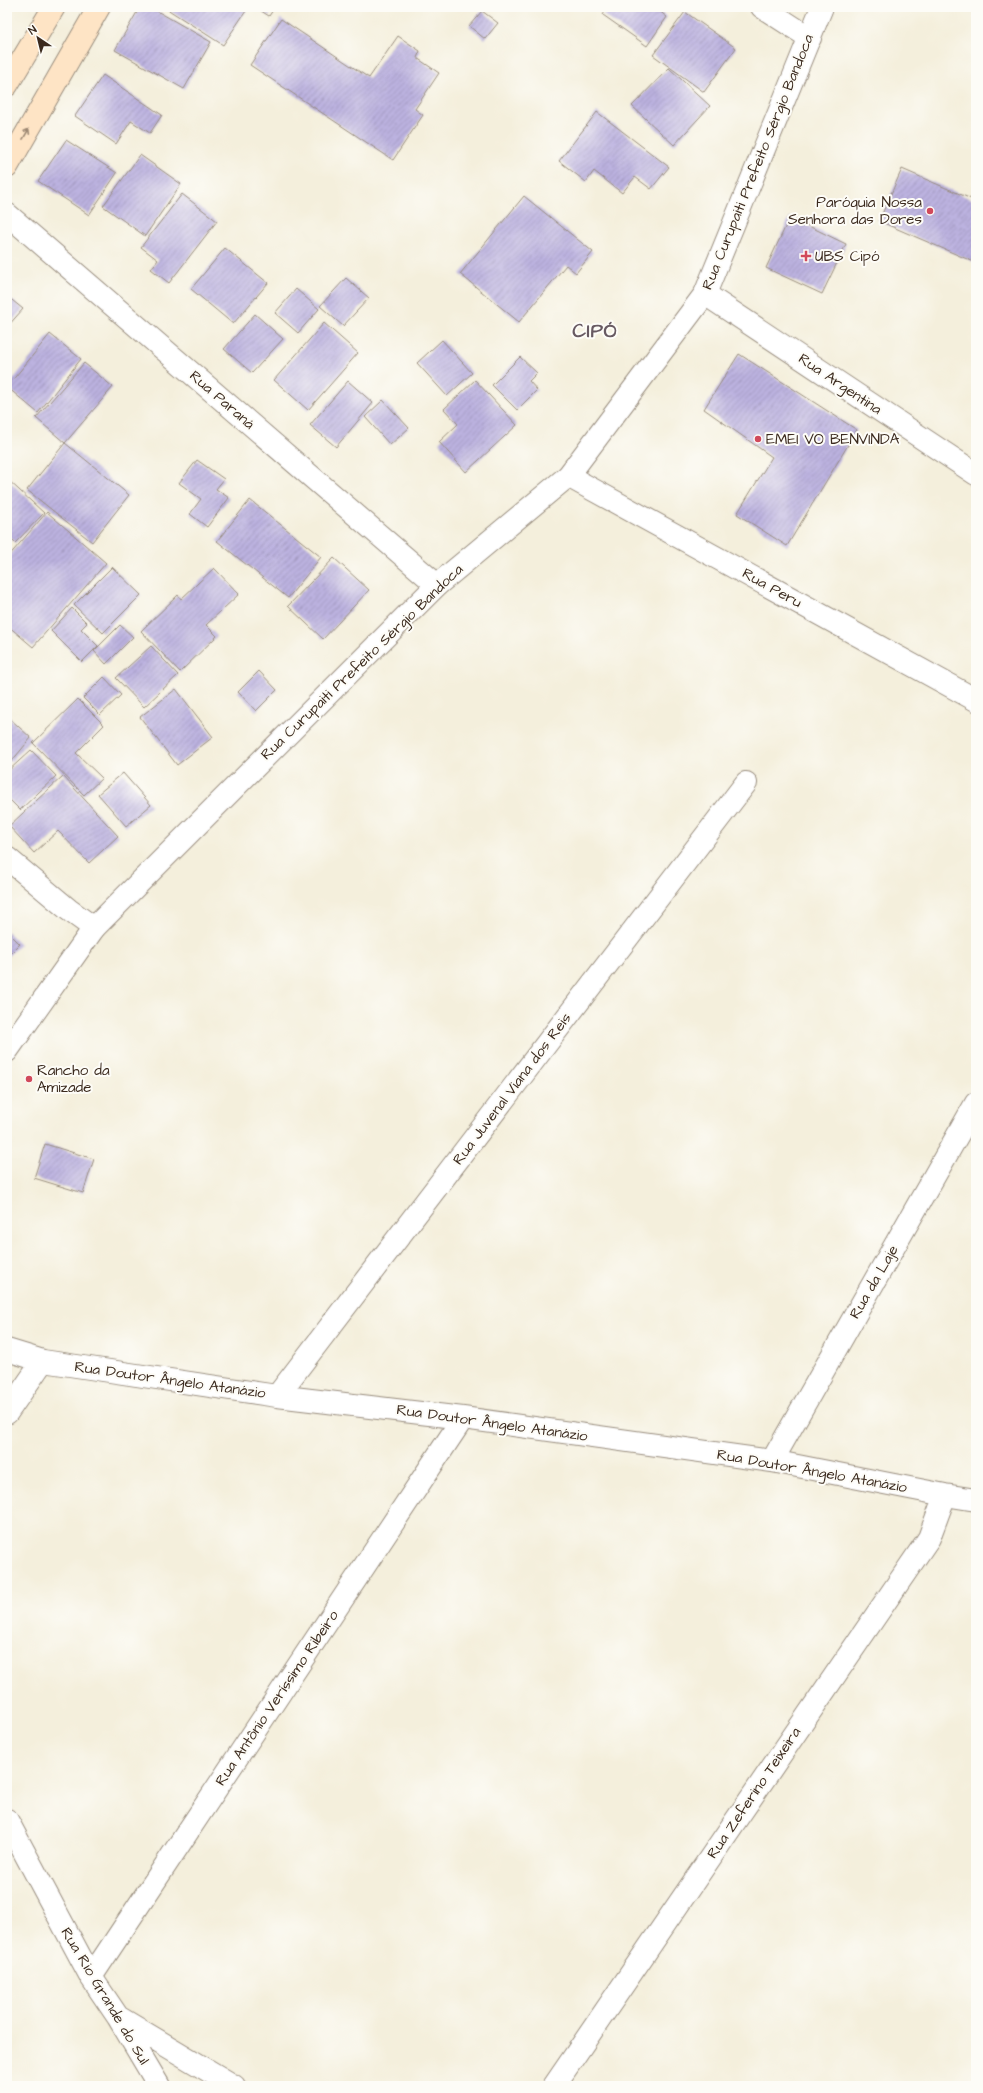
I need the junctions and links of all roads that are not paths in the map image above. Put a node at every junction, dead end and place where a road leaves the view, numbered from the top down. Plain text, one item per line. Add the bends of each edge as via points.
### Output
1 (54, 7) edge
2 (99, 7) edge
3 (762, 7) edge
4 (822, 7) edge
5 (810, 38) junction
6 (7, 85) edge
7 (7, 167) edge
8 (7, 214) edge
9 (705, 294) junction
10 (976, 474) edge
11 (568, 476) junction
12 (437, 585) junction
13 (976, 700) edge
14 (746, 783) dead end
15 (7, 858) edge
16 (94, 928) junction
17 (7, 1051) edge
18 (976, 1103) edge
19 (7, 1350) edge
20 (43, 1361) junction
21 (277, 1396) junction
22 (7, 1413) edge
23 (463, 1418) junction
24 (772, 1461) junction
25 (945, 1495) junction
26 (976, 1500) edge
27 (7, 1820) edge
28 (91, 1977) junction
29 (118, 2016) junction
30 (159, 2086) edge
31 (234, 2086) edge
32 (554, 2086) edge

1 - 6 main road
7 -> 2 main road
3 - 5 street
4 - 5 street, Rua Curupaiti Prefeito Sérgio Bandoca
5 - 9 street, Rua Curupaiti Prefeito Sérgio Bandoca
8 - 12 street, Rua Paraná
9 - 10 street, Rua Argentina
9 - 11 street, Rua Curupaiti Prefeito Sérgio Bandoca
11 - 12 street, Rua Curupaiti Prefeito Sérgio Bandoca
11 - 13 street, Rua Peru
12 - 16 street, Rua Curupaiti Prefeito Sérgio Bandoca
14 - 21 street, Rua Juvenal Viana dos Reis
15 - 16 street
16 - 17 street, Rua Curupaiti Prefeito Sérgio Bandoca
18 - 24 street, Rua da Laje
19 - 20 street, Rua Doutor Ângelo Atanázio
20 - 21 street, Rua Doutor Ângelo Atanázio
20 - 22 street
21 - 23 street, Rua Doutor Ângelo Atanázio
23 - 24 street, Rua Doutor Ângelo Atanázio
23 - 28 street, Rua Antônio Veríssimo Ribeiro
24 - 25 street, Rua Doutor Ângelo Atanázio
25 - 26 street, Rua Doutor Ângelo Atanázio
25 - 32 street, Rua Zeferino Teixeira via 929,1538
27 - 28 street, Rua Rio Grande do Sul
28 - 29 street, Rua Rio Grande do Sul
29 - 30 street, Rua Rio Grande do Sul
29 - 31 street

